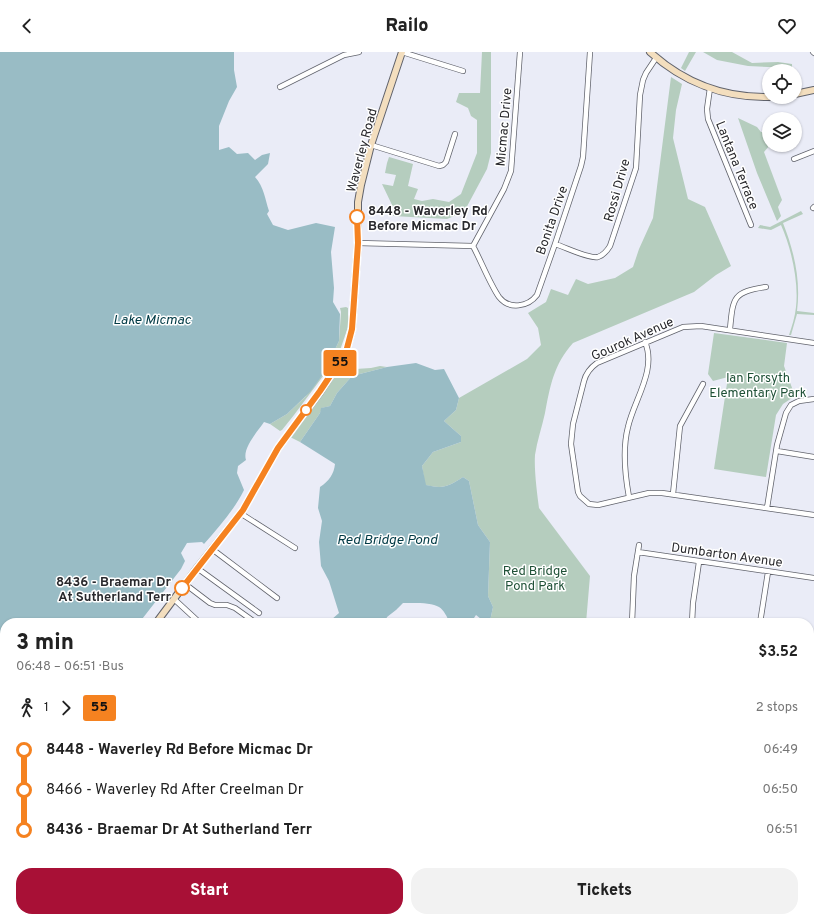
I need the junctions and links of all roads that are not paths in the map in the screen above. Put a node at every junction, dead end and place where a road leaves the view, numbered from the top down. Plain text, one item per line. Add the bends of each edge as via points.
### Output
1 (358, 52) edge
2 (402, 52) edge
3 (520, 52) edge
4 (590, 52) edge
5 (650, 52) edge
6 (344, 53) edge
7 (656, 58) junction
8 (463, 71) dead end
9 (280, 86) dead end
10 (710, 88) junction
11 (814, 90) edge
12 (802, 93) edge
13 (762, 97) edge
14 (455, 134) dead end
15 (371, 145) junction
16 (814, 151) edge
17 (794, 159) dead end
18 (751, 225) dead end
19 (358, 243) junction
20 (555, 244) junction
21 (473, 246) junction
22 (766, 287) dead end
23 (730, 329) junction
24 (645, 342) junction
25 (814, 343) edge
26 (703, 384) dead end
27 (814, 399) edge
28 (777, 451) junction
29 (814, 457) edge
30 (673, 494) junction
31 (629, 497) junction
32 (767, 508) junction
33 (240, 513) junction
34 (814, 515) edge
35 (639, 545) dead end
36 (295, 548) dead end
37 (212, 550) junction
38 (638, 552) junction
39 (699, 562) junction
40 (197, 568) junction
41 (768, 572) junction
42 (814, 578) edge
43 (185, 584) junction
44 (277, 598) dead end
45 (174, 599) junction
46 (259, 613) dead end
47 (160, 618) edge
48 (195, 618) edge
49 (249, 618) edge
50 (632, 618) edge
51 (692, 618) edge
52 (761, 618) edge

1 - 6 street
2 - 8 street
2 - 15 main road, Waverley Road
3 - 21 street, Micmac Drive via 511,171
4 - 20 street, Bonita Drive via 583,157
5 - 7 main road
6 - 9 street
7 - 10 main road via 696,83
7 - 20 street, Rossi Drive via 643,80 636,168 610,246 604,254 592,257
10 - 13 main road via 739,96
10 - 18 street, Lantana Terrace via 708,119
11 - 12 main road
14 - 15 street via 446,162 439,166
15 - 19 main road, Waverley Road via 358,202
16 - 17 street
19 - 21 street
19 - 33 main road, Waverley Road via 349,346 339,365 278,448
20 - 21 street, Bonita Drive via 537,295 520,305 510,304 500,298
22 - 23 street via 746,291 737,298 732,309
23 - 24 street, Gourok Avenue via 683,327
23 - 25 street, Gourok Avenue
24 - 31 street via 649,364 628,427 626,441 625,472
24 - 31 street, Gourok Avenue via 597,363 589,370 572,432 571,444 578,492 582,499 589,504 598,505
26 - 30 street via 680,426
27 - 28 street via 799,401 789,408 783,418
28 - 29 street
28 - 32 street
30 - 31 street, Gourok Avenue via 649,493
30 - 32 street, Gourok Avenue
32 - 34 street, Gourok Avenue
33 - 36 street
33 - 37 main road, Waverley Road
35 - 38 street
37 - 40 main road, Waverley Road
37 - 44 street
38 - 39 street, Dumbarton Avenue
38 - 50 street
39 - 41 street, Dumbarton Avenue
39 - 51 street
40 - 43 main road, Waverley Road
40 - 46 street
41 - 42 street, Dumbarton Avenue
41 - 52 street
43 - 45 main road, Waverley Road
43 - 49 street via 210,603 235,608
45 - 47 main road, Waverley Road
45 - 48 street

